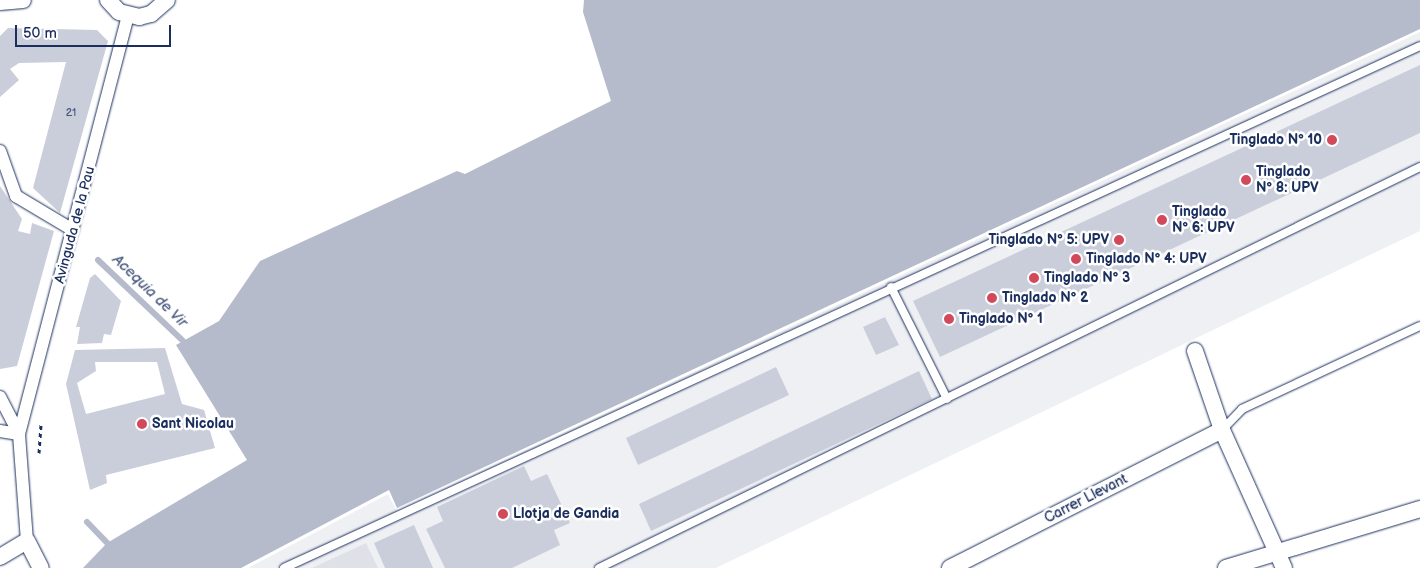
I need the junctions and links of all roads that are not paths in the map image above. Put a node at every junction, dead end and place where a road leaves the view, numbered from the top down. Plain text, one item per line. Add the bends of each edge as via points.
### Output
1 (23, 0) edge
2 (108, 0) edge
3 (167, 0) edge
4 (0, 2) edge
5 (128, 15) junction
6 (1420, 46) edge
7 (0, 151) edge
8 (1420, 167) edge
9 (73, 230) junction
10 (891, 287) junction
11 (1420, 326) edge
12 (1194, 351) dead end
13 (0, 397) edge
14 (947, 399) junction
15 (1222, 430) junction
16 (0, 431) edge
17 (19, 434) junction
18 (1420, 510) edge
19 (28, 541) junction
20 (1276, 551) junction
21 (0, 557) edge
22 (41, 568) edge
23 (284, 568) edge
24 (599, 568) edge
25 (950, 568) edge
26 (1226, 568) edge
27 (1284, 568) edge

1 - 4 street
2 - 5 street
3 - 5 street via 151,14
5 - 9 street, Avinguda de la Pau
6 - 10 lane
7 - 9 street via 16,196
8 - 14 lane
9 - 17 street, Avinguda de la Pau
10 - 14 lane
10 - 23 lane
11 - 15 lane via 1242,409
12 - 15 street
13 - 17 street
14 - 24 lane
15 - 20 street
15 - 25 street, Carrer Llevant
16 - 17 street
17 - 19 street
18 - 20 street
19 - 21 street
19 - 22 street
20 - 26 street
20 - 27 street

